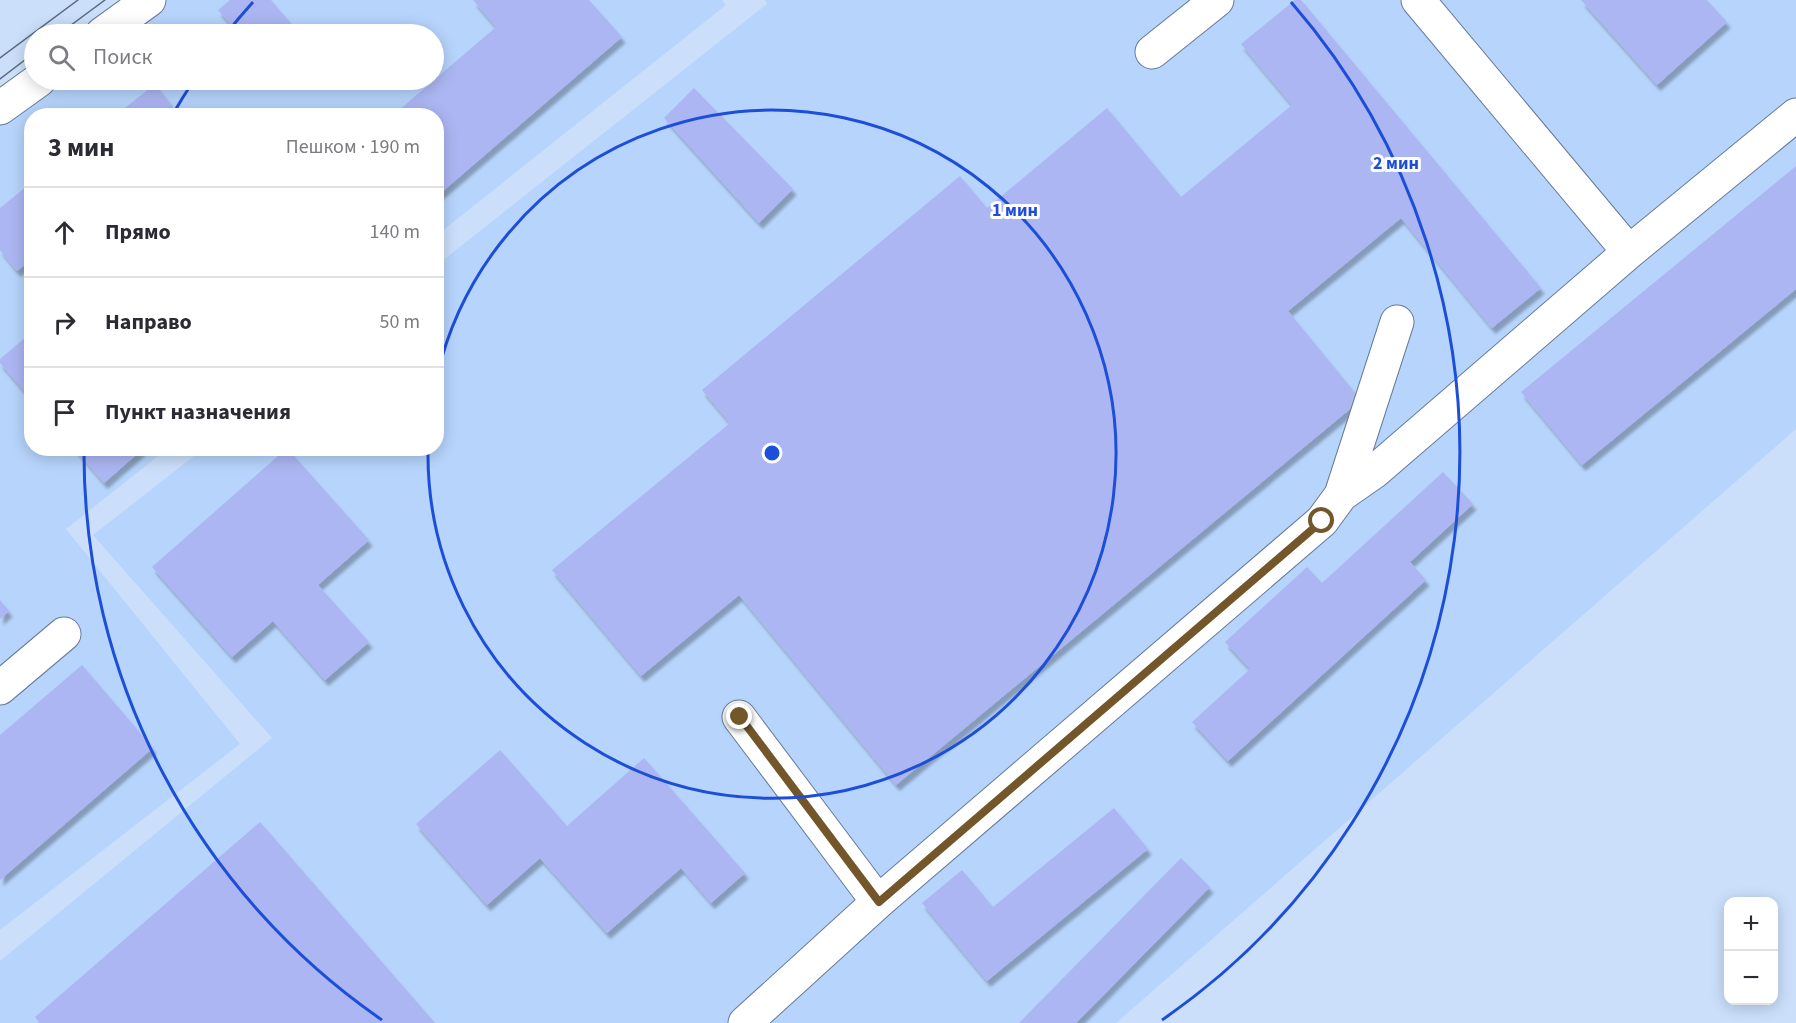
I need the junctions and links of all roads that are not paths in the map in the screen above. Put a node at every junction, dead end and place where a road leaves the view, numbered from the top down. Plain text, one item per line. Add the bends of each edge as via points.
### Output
1 (149, 0) edge
2 (1217, 0) edge
3 (1418, 0) edge
4 (116, 24) edge
5 (1152, 52) dead end
6 (25, 90) edge
7 (0, 108) edge
8 (1796, 116) edge
9 (1629, 252) junction
10 (1397, 322) dead end
11 (1341, 495) junction
12 (64, 633) dead end
13 (0, 688) edge
14 (740, 717) dead end
15 (879, 902) junction
16 (745, 1023) edge

1 - 4 main road
2 - 5 main road
3 - 9 main road
6 - 7 main road
8 - 9 main road
9 - 11 main road via 1374,472
10 - 11 main road
11 - 15 main road via 1304,537
12 - 13 main road
14 - 15 main road
15 - 16 main road

